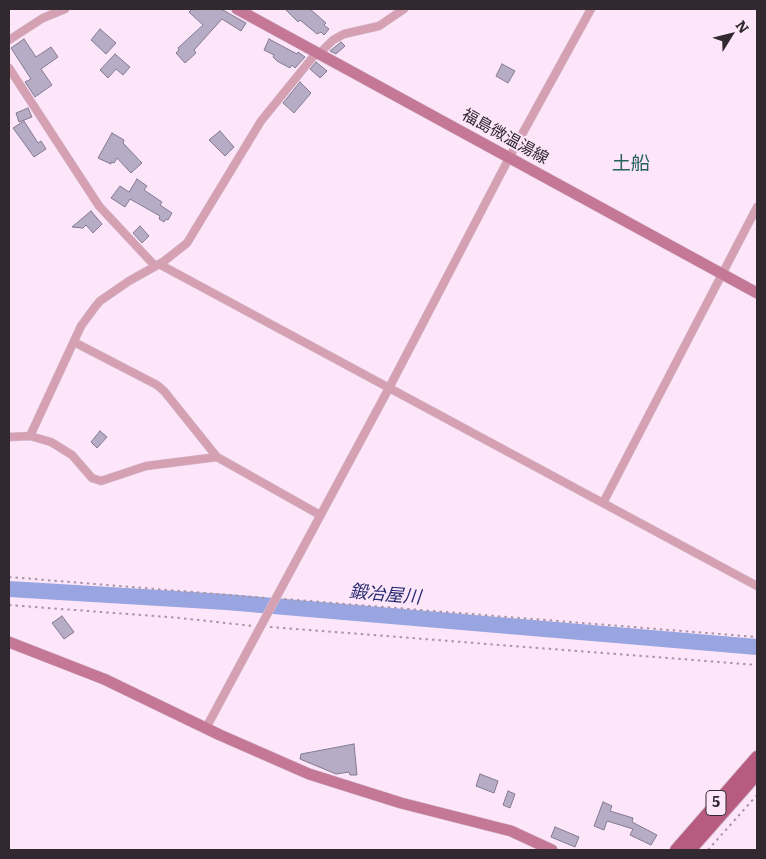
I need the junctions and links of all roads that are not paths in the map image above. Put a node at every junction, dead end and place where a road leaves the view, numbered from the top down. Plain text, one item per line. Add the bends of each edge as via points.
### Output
1 (65, 9) edge
2 (237, 9) edge
3 (404, 9) edge
4 (591, 9) edge
5 (9, 40) edge
6 (318, 52) junction
7 (9, 68) edge
8 (509, 158) junction
9 (757, 207) edge
10 (157, 265) junction
11 (722, 273) junction
12 (757, 293) edge
13 (74, 342) junction
14 (389, 388) junction
15 (30, 436) junction
16 (9, 437) edge
17 (217, 457) junction
18 (603, 503) junction
19 (320, 515) junction
20 (757, 586) edge
21 (9, 642) edge
22 (206, 728) junction
23 (757, 757) edge
24 (757, 774) edge
25 (552, 850) edge
26 (676, 850) edge
27 (690, 850) edge

1 - 5 street via 29,25
2 - 6 main road, 福島微温湯線
3 - 6 street via 379,26 344,34
4 - 8 street
6 - 8 main road, 福島微温湯線
6 - 10 street via 261,120 191,238 184,247
7 - 10 street via 99,206
8 - 11 main road, 福島微温湯線
8 - 14 street
9 - 11 street
10 - 13 street via 100,301
10 - 14 street
11 - 12 main road, 福島微温湯線
11 - 18 street
13 - 15 street
13 - 17 street via 162,389
14 - 18 street
14 - 19 street
15 - 16 street
15 - 17 street via 66,450 92,478 101,481 146,466
17 - 19 street
18 - 20 street
19 - 22 street
21 - 22 main road via 104,679
22 - 25 main road via 309,774 511,831
23 - 26 main road, 5
24 - 27 main road, 5

